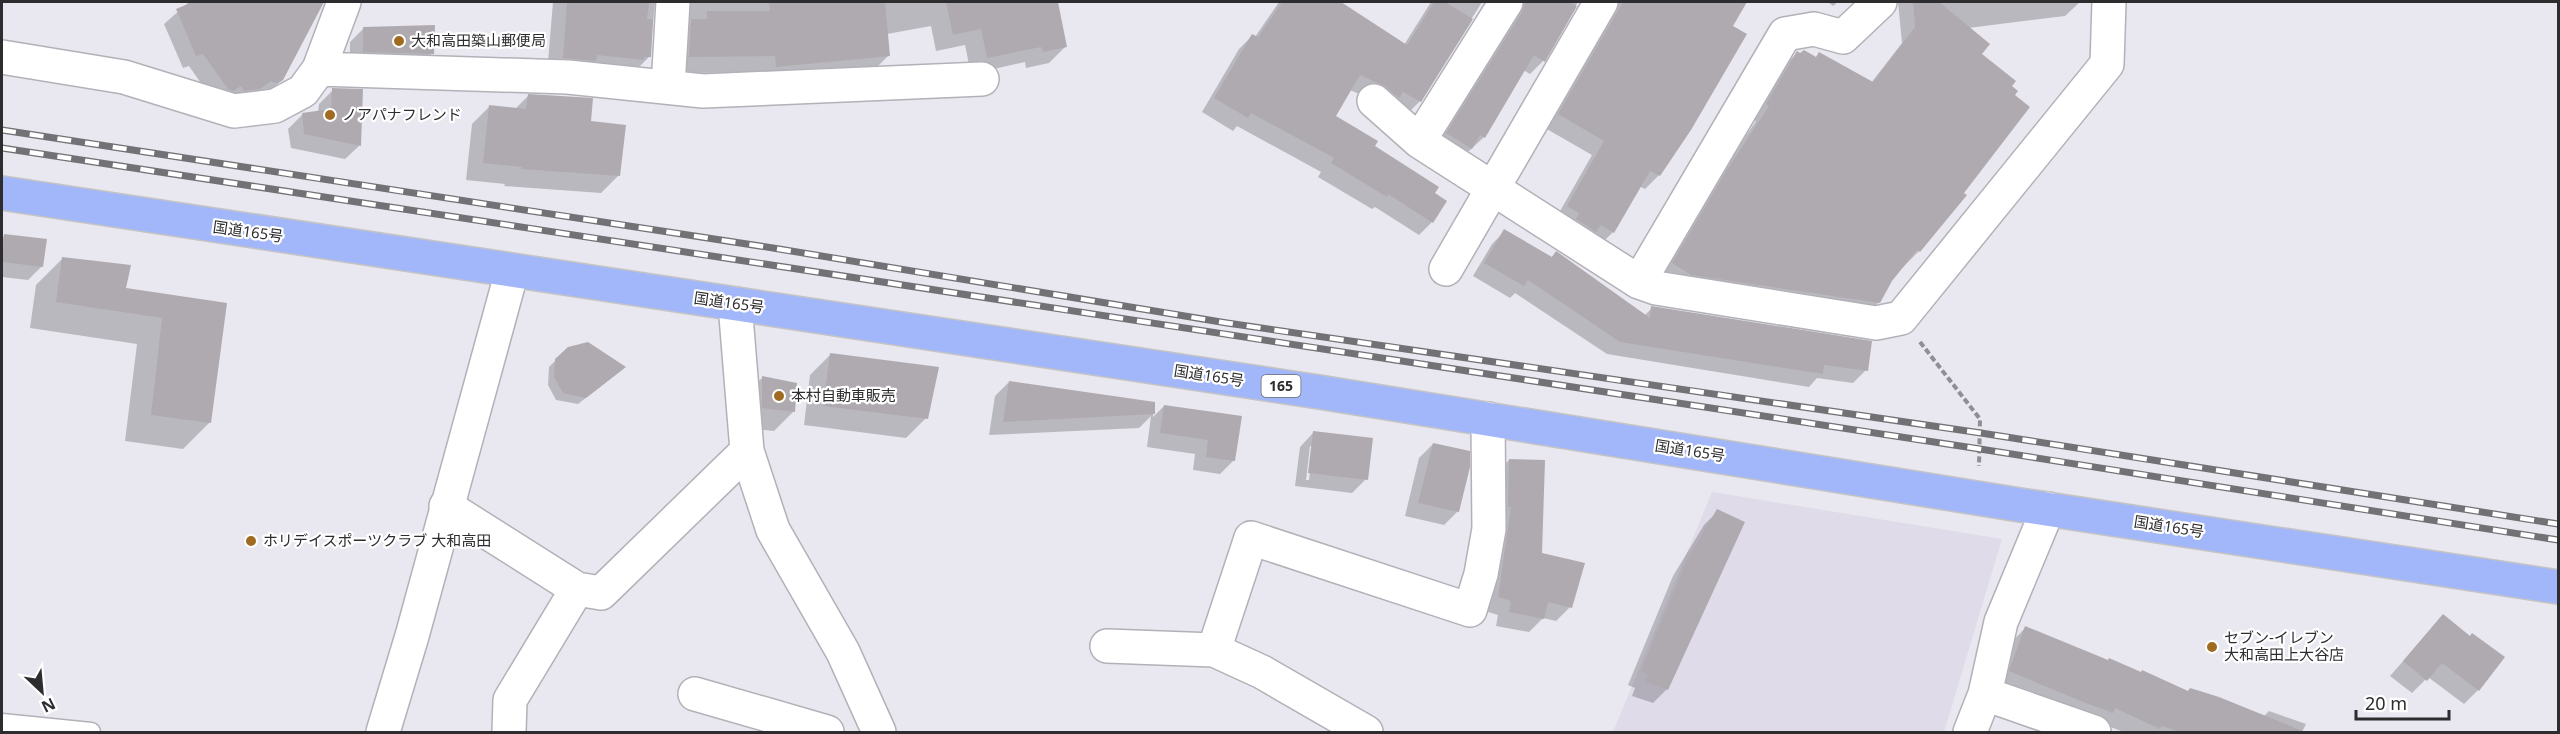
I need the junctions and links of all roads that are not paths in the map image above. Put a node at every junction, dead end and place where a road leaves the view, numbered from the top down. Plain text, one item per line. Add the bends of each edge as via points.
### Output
1 (344, 2) edge
2 (673, 2) edge
3 (1506, 2) edge
4 (1601, 2) edge
5 (1880, 2) edge
6 (2109, 2) edge
7 (2, 57) edge
8 (319, 69) junction
9 (982, 79) dead end
10 (668, 87) junction
11 (1374, 101) dead end
12 (1419, 141) junction
13 (1491, 188) junction
14 (2, 193) edge
15 (1446, 269) dead end
16 (512, 271) junction
17 (1639, 282) junction
18 (735, 304) junction
19 (1488, 419) junction
20 (747, 452) junction
21 (446, 506) junction
22 (2048, 509) junction
23 (2559, 587) edge
24 (577, 588) junction
25 (1107, 646) dead end
26 (1214, 650) junction
27 (695, 694) dead end
28 (1985, 694) junction
29 (2, 723) edge
30 (91, 732) edge
31 (383, 732) edge
32 (509, 732) edge
33 (827, 732) edge
34 (879, 732) edge
35 (1366, 732) edge
36 (1970, 732) edge
37 (2094, 732) edge

1 - 8 street
2 - 10 street
3 - 12 street
4 - 13 street
5 - 17 street via 1843,37 1814,29 1785,34
6 - 17 street via 2107,64 1901,318 1876,323 1656,288
7 - 8 street via 124,77 234,111 275,106 303,91
8 - 10 street via 568,77
9 - 10 street via 703,91
11 - 12 street
12 - 13 street
13 - 15 street
13 - 17 street
14 - 16 highway, 国道165号 / 165
16 - 18 highway, 国道165号 / 165
16 - 21 street
18 - 19 highway, 国道165号 / 165
18 - 20 street
19 - 22 highway, 国道165号 / 165
19 - 26 street via 1489,529 1470,610 1251,538
20 - 24 street via 601,593
20 - 34 street via 773,530 843,652
21 - 24 street
21 - 31 street
22 - 23 highway, 国道165号 / 165
22 - 28 street via 2001,622
24 - 32 street via 510,700
25 - 26 street
26 - 35 street via 1262,672
27 - 33 street
28 - 36 street
28 - 37 street
29 - 30 lane

